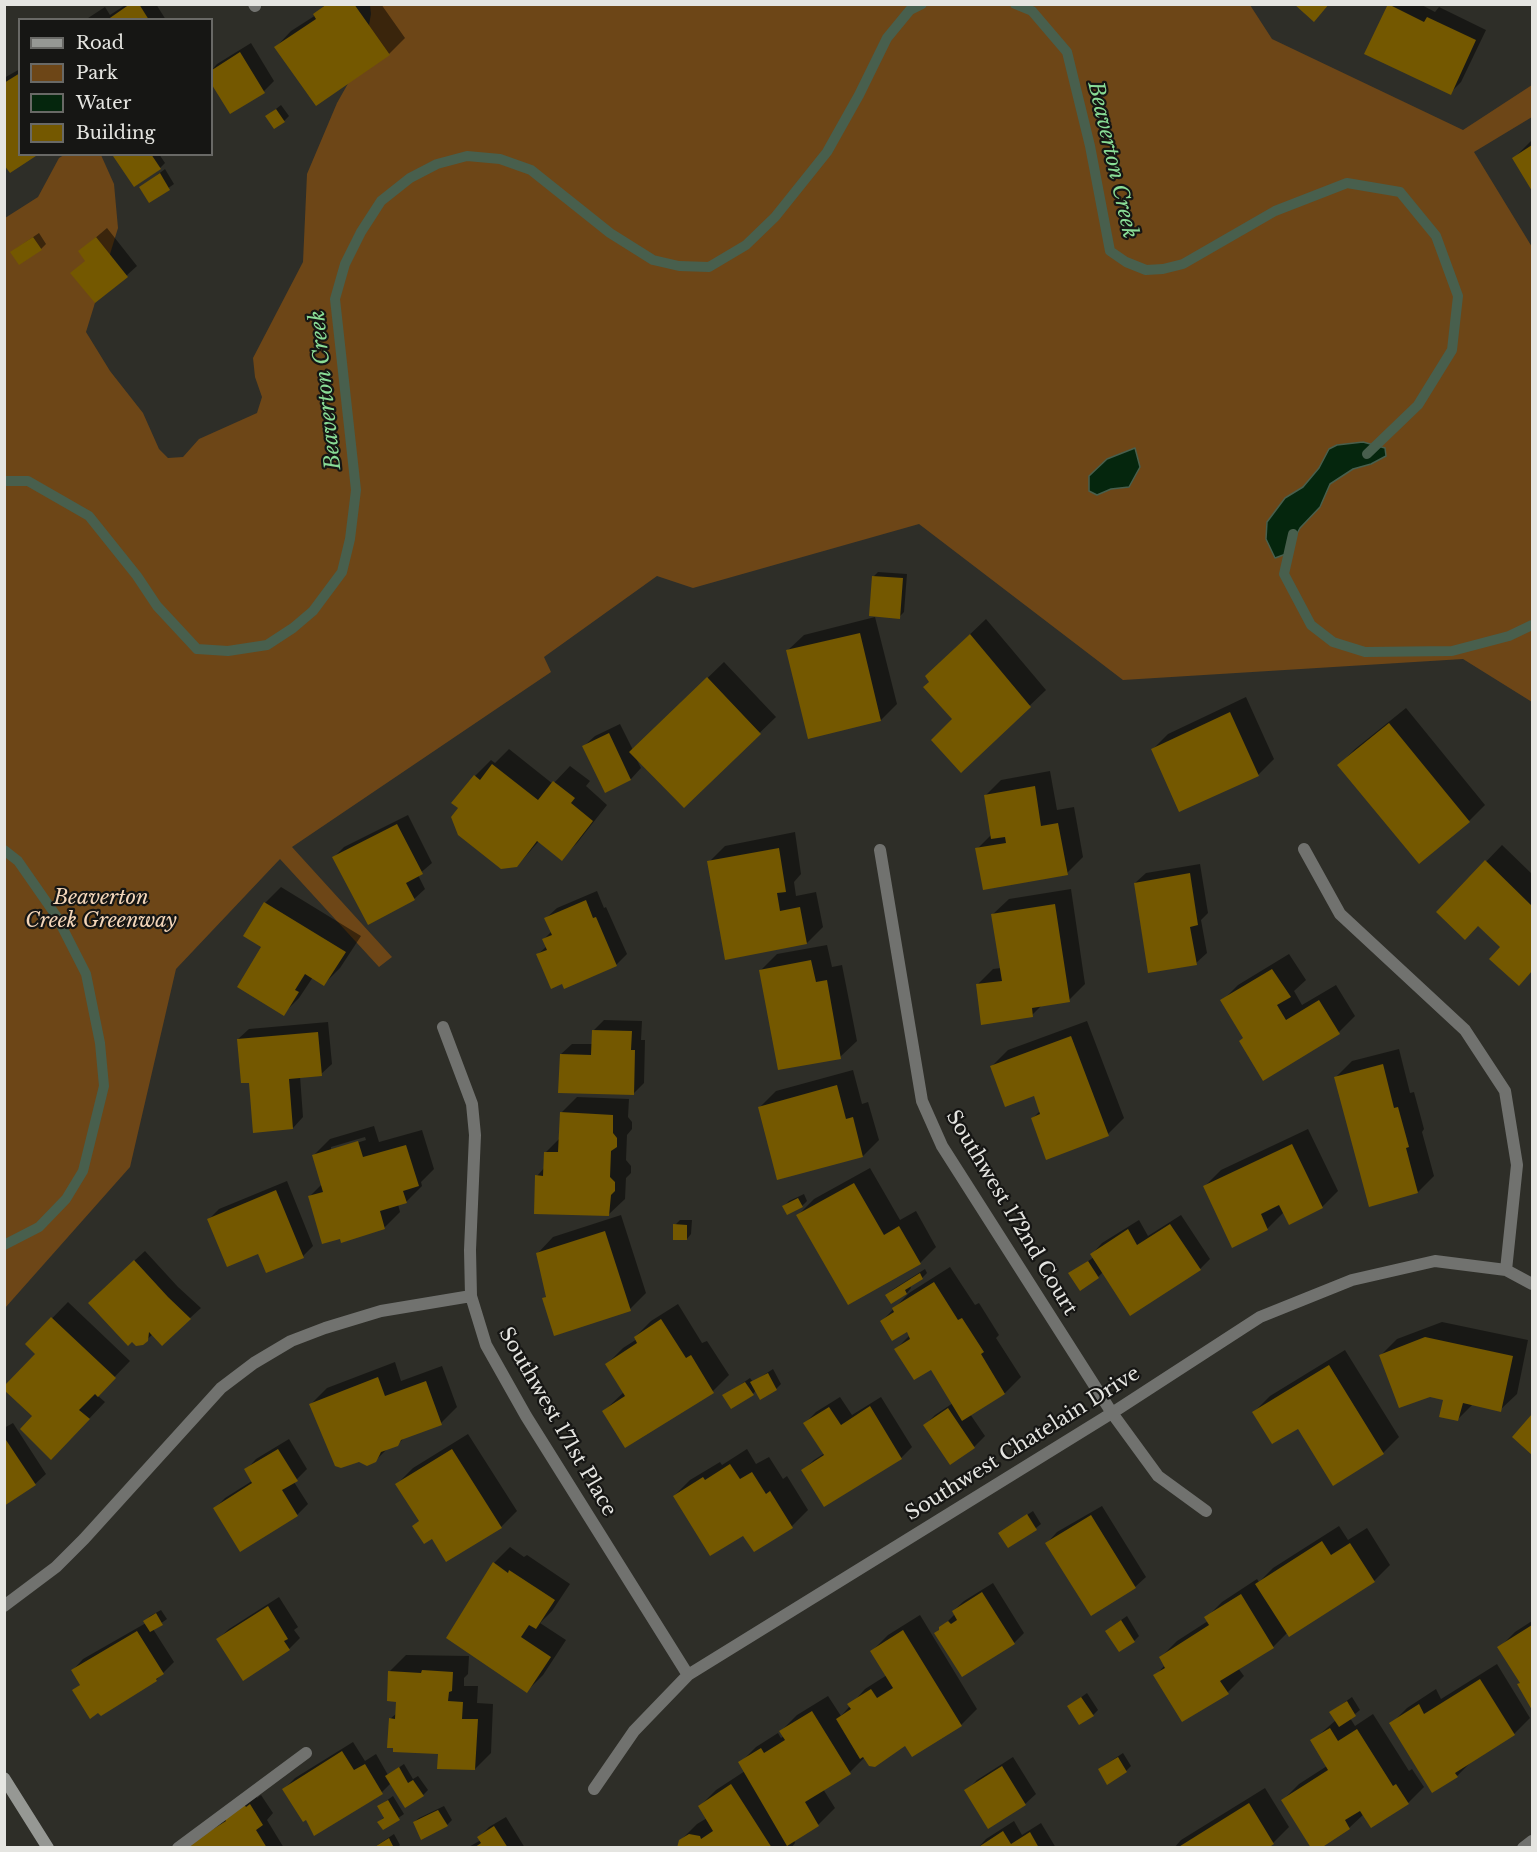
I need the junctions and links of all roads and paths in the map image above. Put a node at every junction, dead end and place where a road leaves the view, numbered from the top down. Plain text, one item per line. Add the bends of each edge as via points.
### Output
1 (1304, 849) dead end
2 (880, 850) dead end
3 (443, 1027) dead end
4 (1506, 1270) junction
5 (1533, 1284) edge
6 (471, 1296) junction
7 (1112, 1413) junction
8 (1206, 1511) dead end
9 (4, 1606) edge
10 (688, 1675) junction
11 (306, 1754) dead end
12 (4, 1778) edge
13 (594, 1789) dead end
14 (1533, 1841) edge
15 (48, 1848) edge
16 (178, 1848) edge
17 (1523, 1848) edge

1 - 4 street via 1340,914 1465,1030 1505,1091 1517,1165
2 - 7 street, Southwest 172nd Court via 922,1101 942,1146
3 - 6 street, Southwest 171st Place via 472,1104 475,1135
4 - 5 street, Southwest Chatelain Drive
4 - 7 street, Southwest Chatelain Drive via 1435,1261 1352,1281 1260,1317
6 - 9 street via 381,1311 325,1328 291,1341 254,1363 221,1388 56,1567
6 - 10 street, Southwest 171st Place via 486,1345 526,1416
7 - 8 street, Southwest 172nd Court via 1158,1476
7 - 10 street, Southwest Chatelain Drive
10 - 13 street, Southwest Chatelain Drive via 634,1731
11 - 16 street
12 - 15 main road
14 - 17 street

